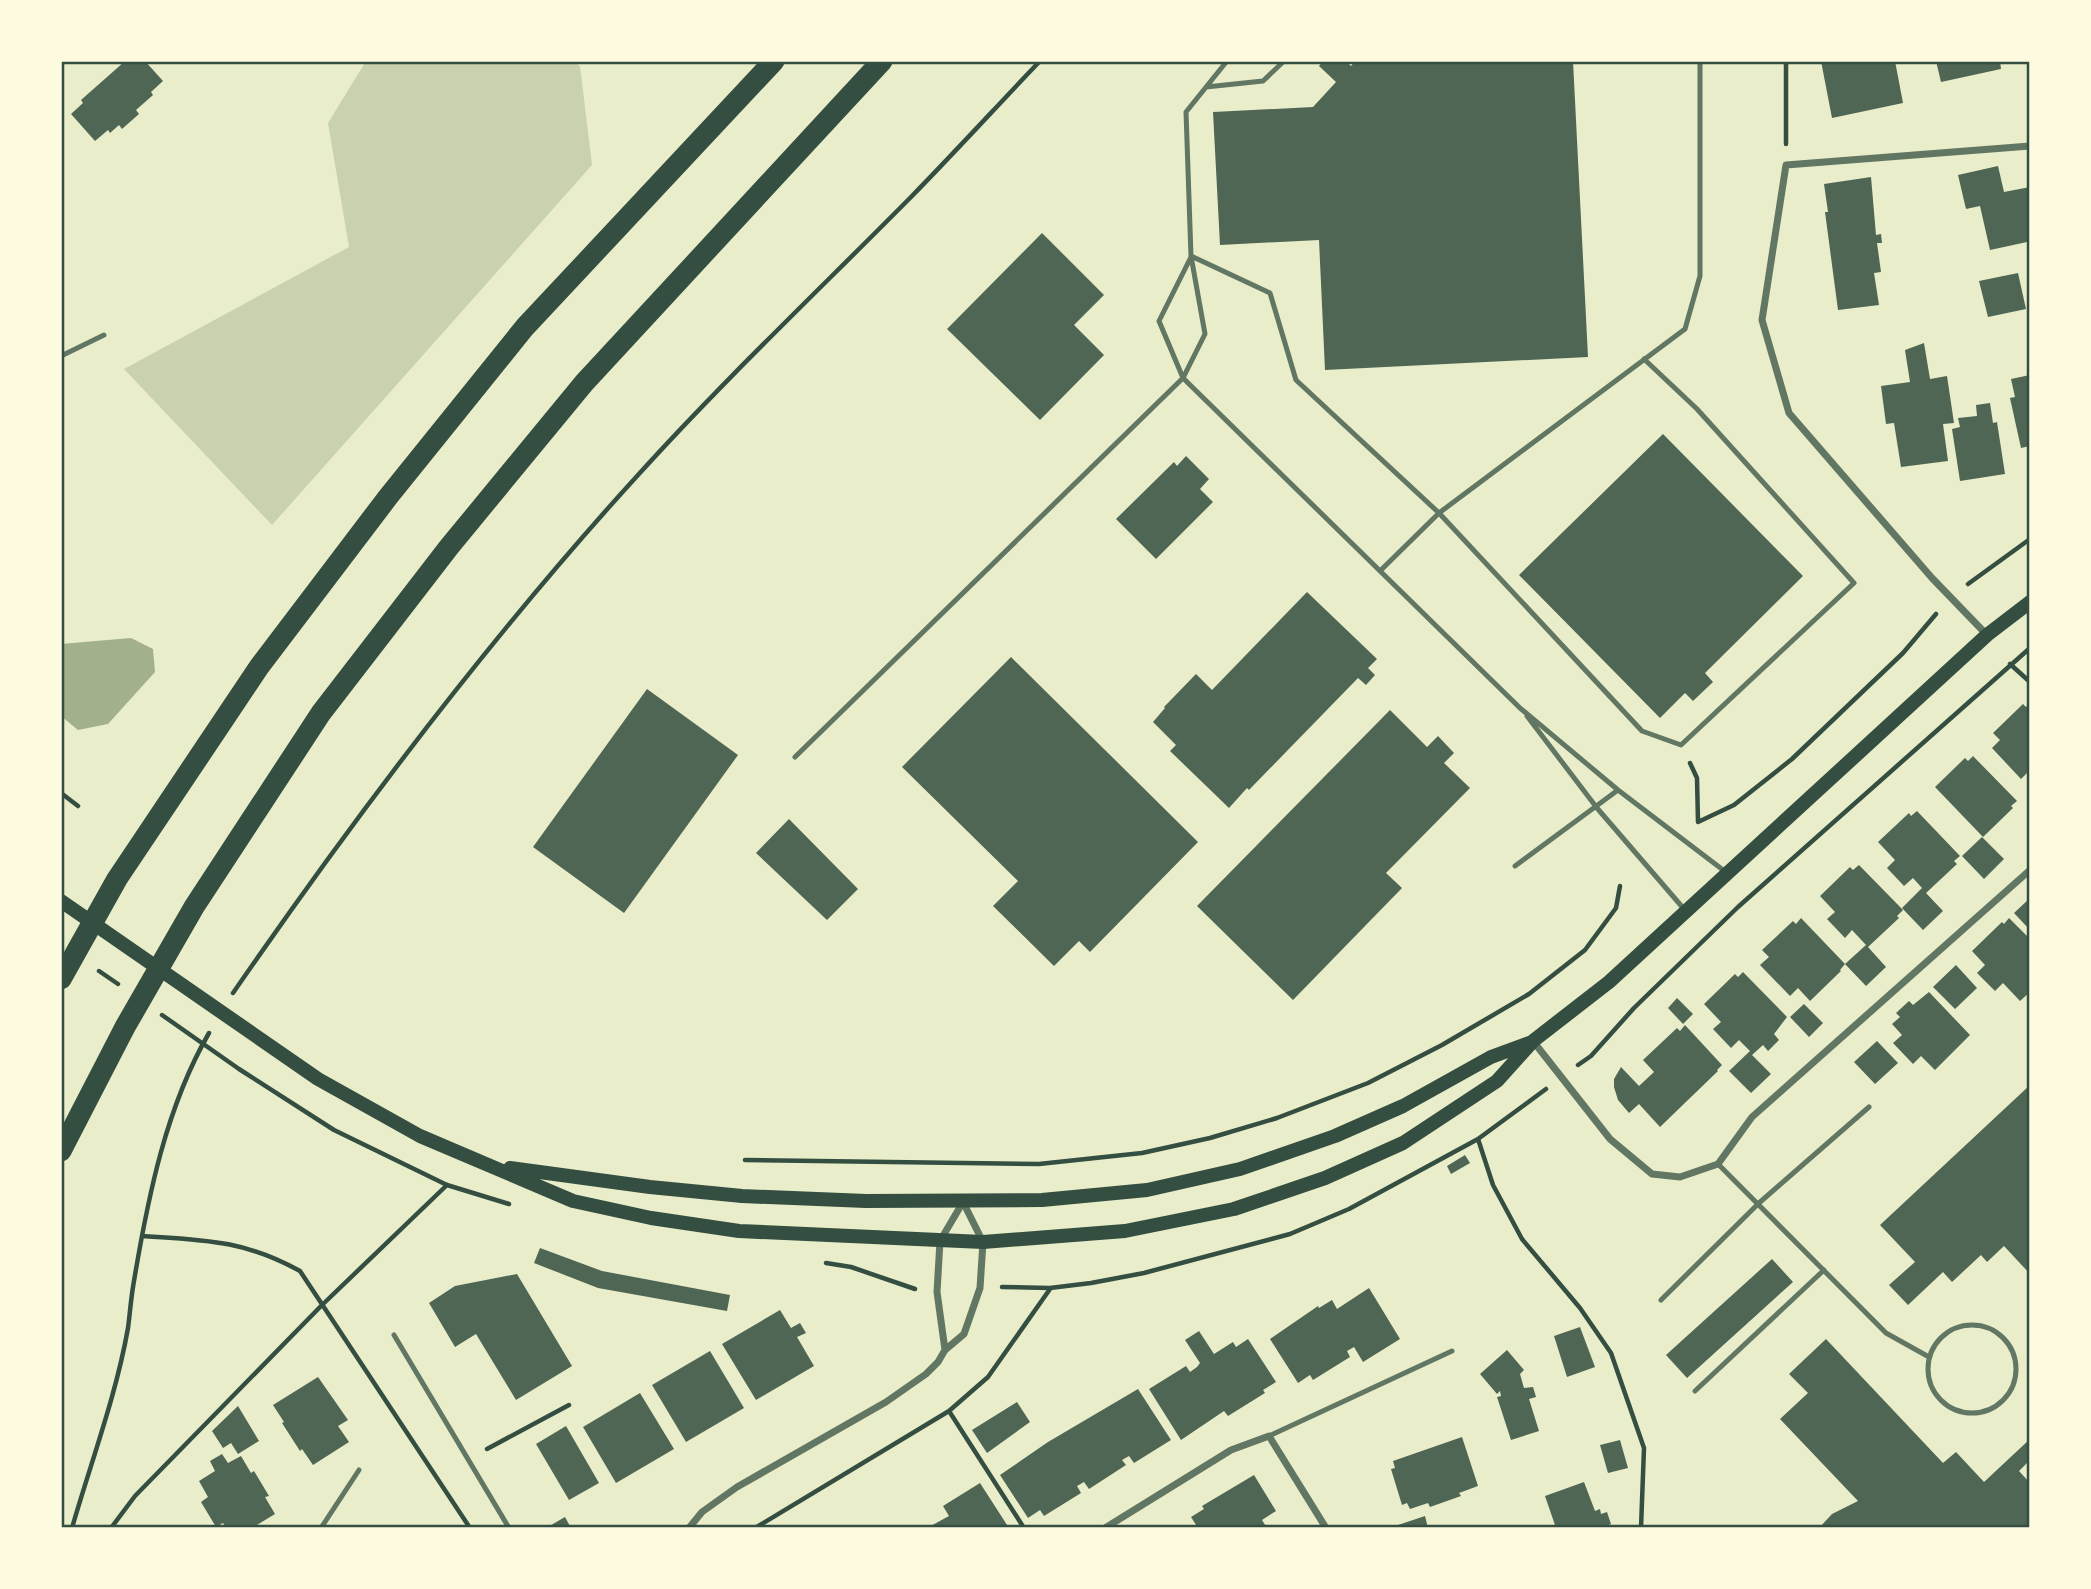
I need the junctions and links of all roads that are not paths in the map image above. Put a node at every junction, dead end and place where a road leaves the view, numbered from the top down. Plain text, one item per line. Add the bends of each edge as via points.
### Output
1 (774, 61) edge
2 (882, 61) edge
3 (1227, 61) edge
4 (1284, 61) edge
5 (1700, 61) edge
6 (1206, 88) junction
7 (2030, 146) edge
8 (1191, 256) junction
9 (104, 335) dead end
10 (61, 356) edge
11 (1644, 359) junction
12 (1183, 378) junction
13 (1439, 513) junction
14 (1380, 571) junction
15 (2030, 602) edge
16 (1987, 635) junction
17 (1520, 708) junction
18 (796, 757) dead end
19 (1618, 790) junction
20 (1597, 808) junction
21 (1515, 866) dead end
22 (2030, 870) edge
23 (1727, 873) junction
24 (61, 901) edge
25 (1686, 911) junction
26 (61, 979) edge
27 (1533, 1041) junction
28 (1869, 1107) dead end
29 (61, 1151) edge
30 (1718, 1164) junction
31 (496, 1167) junction
32 (963, 1202) junction
33 (1759, 1203) junction
34 (940, 1241) junction
35 (984, 1242) junction
36 (1824, 1270) junction
37 (1661, 1300) dead end
38 (394, 1335) dead end
39 (945, 1350) junction
40 (1452, 1351) dead end
41 (1929, 1357) junction
42 (1695, 1391) dead end
43 (1269, 1436) junction
44 (359, 1470) dead end
45 (321, 1528) edge
46 (509, 1528) edge
47 (689, 1528) edge
48 (1105, 1528) edge
49 (1326, 1528) edge

1 - 26 highway via 525,327 387,497 259,667 117,879
2 - 29 highway via 584,383 321,713 194,907
3 - 6 lane
4 - 6 lane via 1263,81
5 - 11 lane via 1700,276 1685,329
6 - 8 lane via 1186,112
7 - 16 street via 1786,165 1762,320 1789,413
8 - 12 lane via 1205,334
8 - 12 lane via 1159,321
8 - 13 lane via 1270,293 1296,380
9 - 10 lane
11 - 13 lane
11 - 13 lane via 1697,409 1854,583 1681,745 1642,731
12 - 14 lane
12 - 18 lane
13 - 14 lane
14 - 17 lane
15 - 16 main road
16 - 23 main road
17 - 19 lane
17 - 20 lane
19 - 20 lane
19 - 23 lane
20 - 21 lane
20 - 25 lane
22 - 30 street via 1752,1117
23 - 25 main road
24 - 31 main road via 318,1079 421,1136
25 - 27 main road via 1609,982
27 - 30 street via 1610,1139 1653,1174 1680,1177
27 - 32 main road via 1491,1057 1403,1106 1335,1136 1240,1169 1147,1190
27 - 35 main road via 1497,1081 1403,1143 1325,1178 1234,1209 1125,1231
28 - 33 lane
30 - 33 lane
31 - 32 main road via 742,1196
31 - 34 main road via 573,1201 651,1218 739,1231
32 - 34 street
32 - 35 street
33 - 36 lane
33 - 37 lane
34 - 35 main road
34 - 39 street via 937,1292
35 - 39 street via 980,1288 964,1334
36 - 41 lane via 1886,1333
36 - 42 lane
38 - 46 lane
39 - 47 street via 926,1374 887,1402 737,1487
40 - 43 lane
41 - 41 lane via 1928,1375 1934,1391 1961,1411 1978,1412 1994,1406 2007,1395 2015,1379 2016,1362 2010,1346 1983,1326 1965,1325 1949,1331
43 - 48 street via 1231,1450
43 - 49 street
44 - 45 lane

